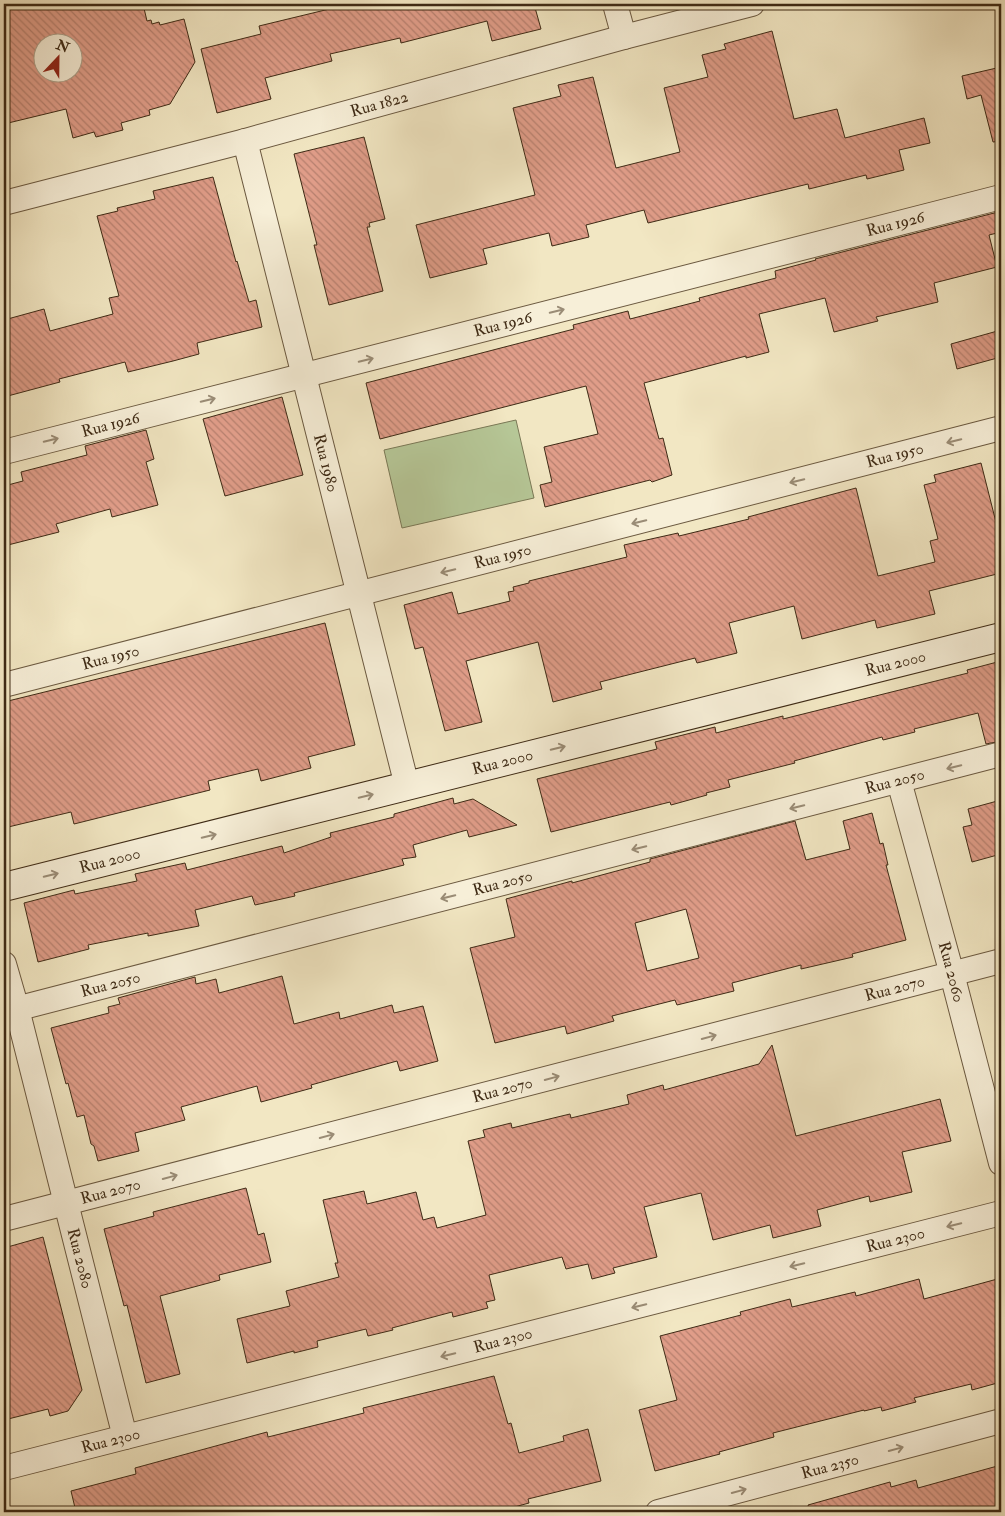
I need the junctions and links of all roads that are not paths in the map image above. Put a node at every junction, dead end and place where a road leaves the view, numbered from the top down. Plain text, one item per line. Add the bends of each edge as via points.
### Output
1 (615, 4) edge
2 (752, 4) edge
3 (624, 37) junction
4 (245, 141) junction
5 (1001, 197) edge
6 (4, 203) edge
7 (304, 375) junction
8 (1001, 428) edge
9 (4, 452) edge
10 (359, 594) junction
11 (1001, 637) edge
12 (4, 685) edge
13 (1001, 754) edge
14 (899, 781) junction
15 (407, 786) junction
16 (4, 887) edge
17 (1001, 961) edge
18 (4, 964) edge
19 (952, 974) junction
20 (10, 1010) edge
21 (1001, 1162) edge
22 (65, 1204) junction
23 (1001, 1213) edge
24 (4, 1219) edge
25 (1001, 1421) edge
26 (125, 1437) junction
27 (4, 1468) edge
28 (658, 1512) edge

1 - 3 street
2 - 3 street, Rua 1822
3 - 4 street, Rua 1822
4 - 6 street, Rua 1822
4 - 7 street, Rua 1980
7 -> 5 street, Rua 1926
9 -> 7 street, Rua 1926
7 - 10 street, Rua 1980
8 -> 10 street, Rua 1950
10 - 12 street, Rua 1950
10 - 15 street, Rua 1980
15 -> 11 main road, Rua 2000
13 -> 14 street, Rua 2050
14 - 19 street, Rua 2060
14 -> 20 street, Rua 2050
16 -> 15 main road, Rua 2000
17 - 19 street, Rua 2070
18 - 20 street, Rua 2080
19 - 21 street, Rua 2060
22 -> 19 street, Rua 2070
20 - 22 street, Rua 2080
22 - 24 street, Rua 2070
22 - 26 street, Rua 2080
23 -> 26 street, Rua 2300
28 -> 25 street, Rua 2350
26 - 27 street, Rua 2300

